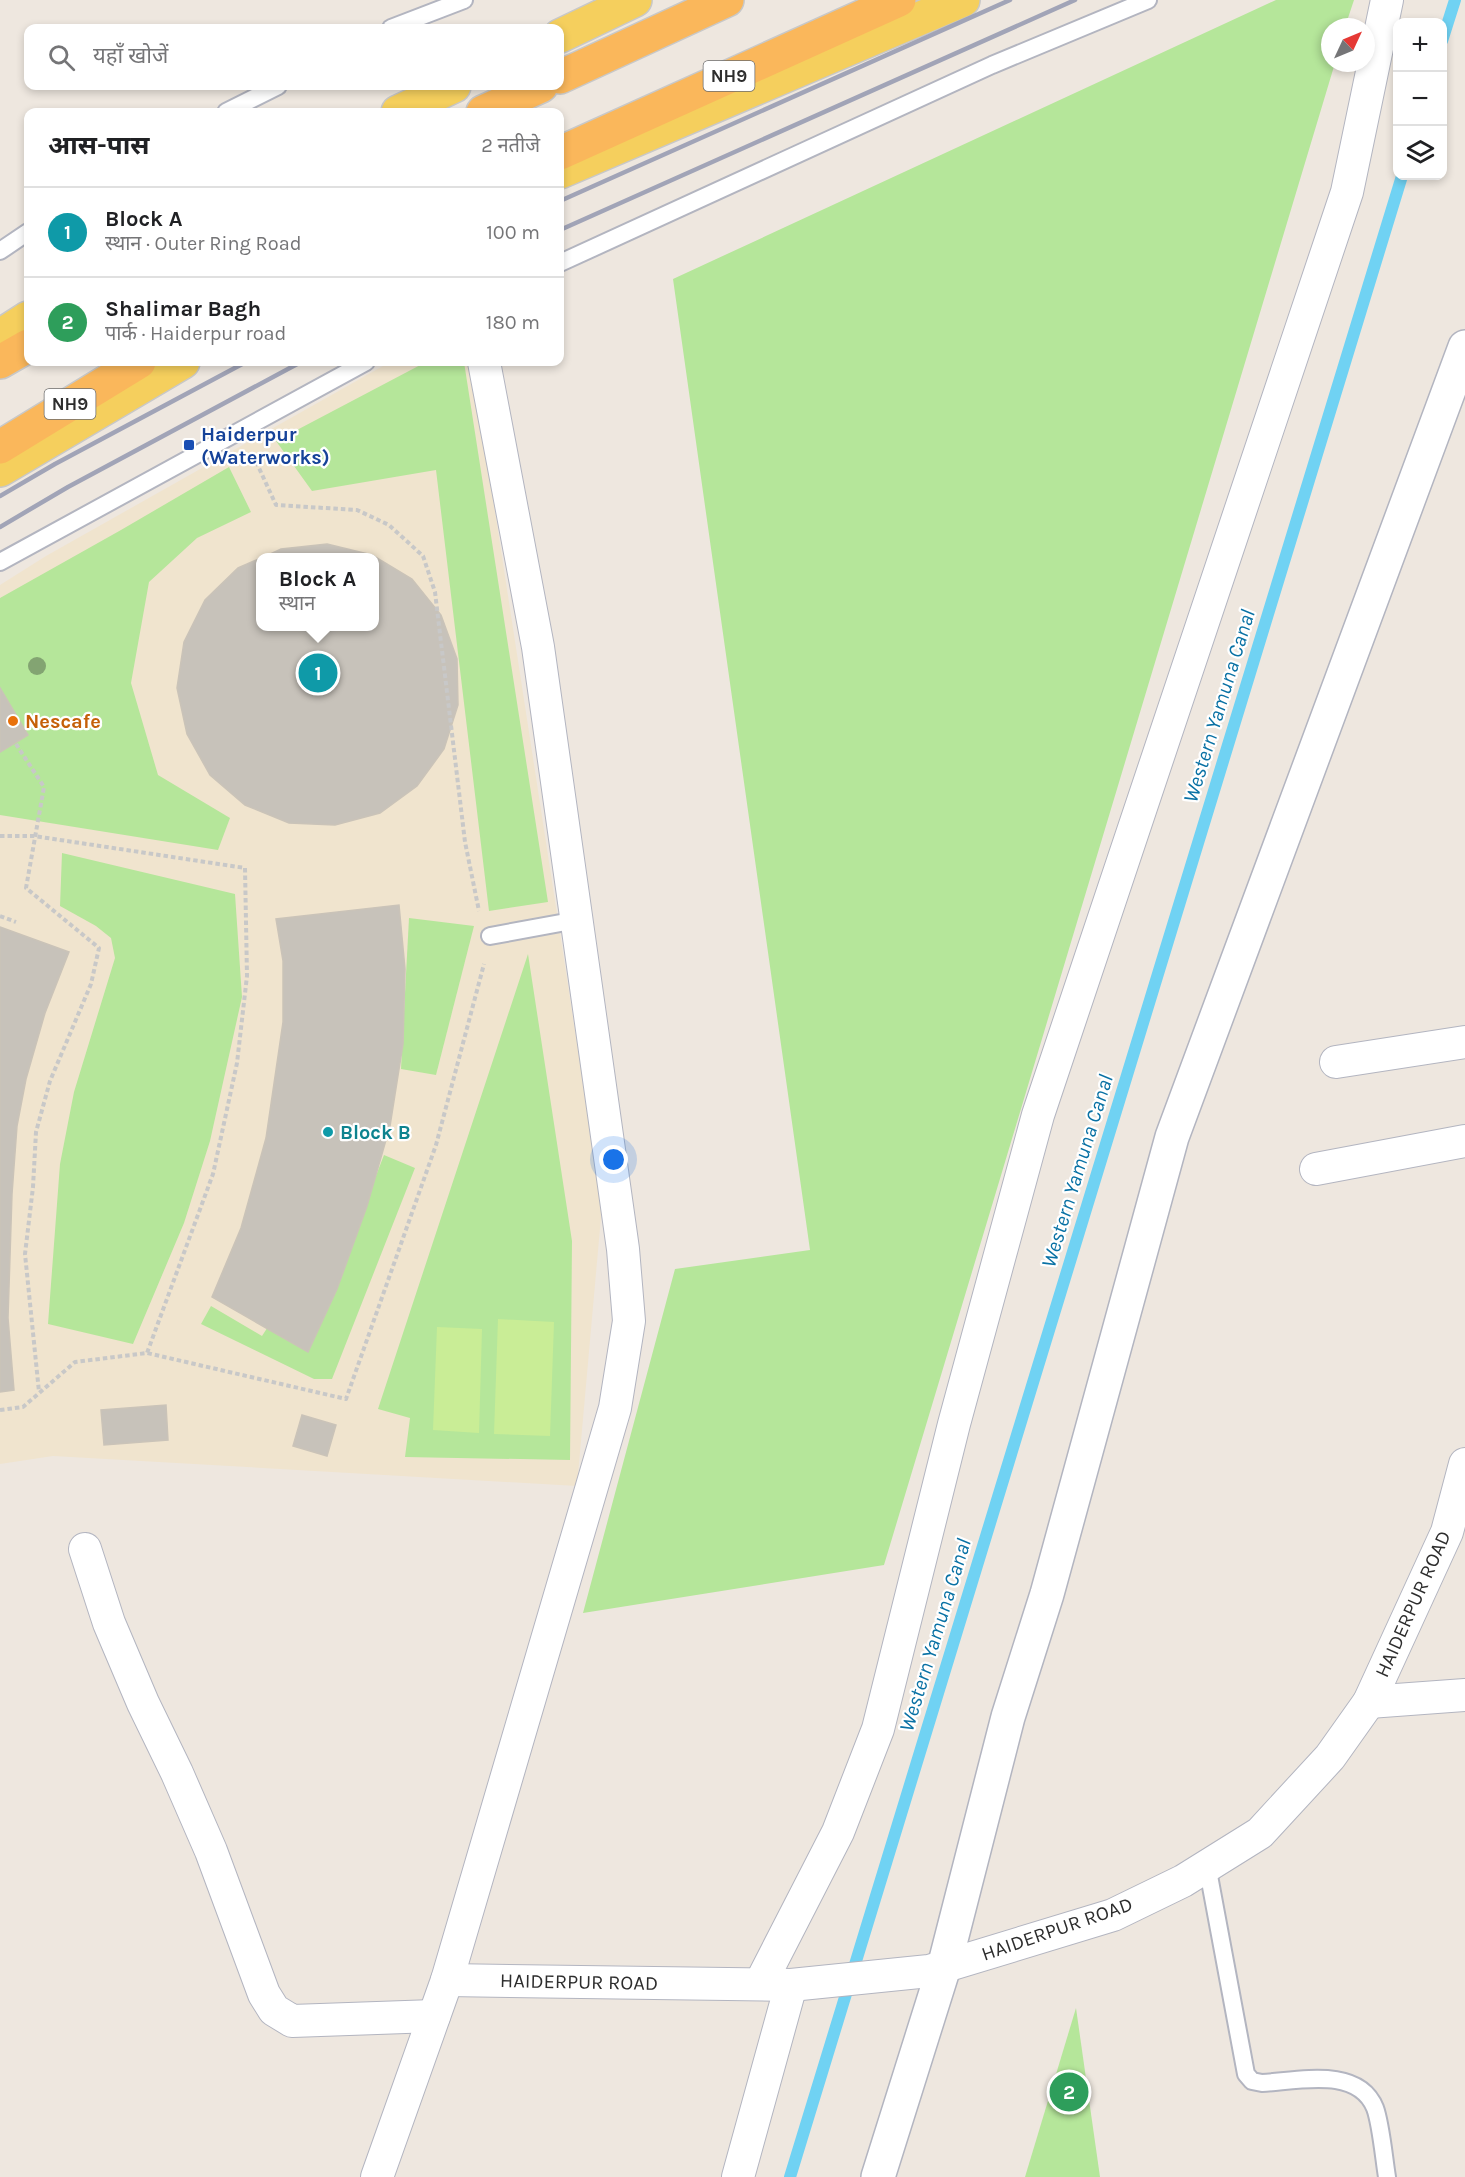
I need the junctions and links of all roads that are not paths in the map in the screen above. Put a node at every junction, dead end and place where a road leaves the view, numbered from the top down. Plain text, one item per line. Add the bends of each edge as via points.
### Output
1 (464, 0) edge
2 (635, 0) edge
3 (727, 0) edge
4 (899, 0) edge
5 (963, 0) edge
6 (1148, 0) edge
7 (1387, 0) edge
8 (401, 24) edge
9 (564, 34) edge
10 (564, 75) edge
11 (270, 90) edge
12 (445, 90) edge
13 (533, 90) edge
14 (234, 108) edge
15 (407, 108) edge
16 (492, 108) edge
17 (564, 151) edge
18 (564, 170) edge
19 (24, 235) edge
20 (0, 250) edge
21 (564, 261) edge
22 (24, 321) edge
23 (0, 336) edge
24 (1465, 347) edge
25 (24, 348) edge
26 (0, 362) edge
27 (132, 366) edge
28 (176, 366) edge
29 (359, 366) edge
30 (485, 366) edge
31 (0, 447) edge
32 (0, 470) edge
33 (0, 562) edge
34 (577, 920) junction
35 (490, 936) road end
36 (1465, 1042) edge
37 (1336, 1062) dead end
38 (1465, 1141) edge
39 (1316, 1169) dead end
40 (1465, 1464) edge
41 (1456, 1532) edge
42 (85, 1549) dead end
43 (1465, 1695) edge
44 (1369, 1702) junction
45 (1207, 1865) junction
46 (937, 1969) junction
47 (447, 1980) junction
48 (759, 1984) junction
49 (791, 1985) junction
50 (434, 2016) junction
51 (376, 2177) edge
52 (738, 2177) edge
53 (878, 2177) edge
54 (1387, 2177) edge

1 - 8 lane
2 - 9 main road
3 - 10 highway
4 - 17 highway, NH9
5 - 18 main road
6 - 21 lane via 992,65
7 - 48 street via 1347,192 1038,1115 954,1424 878,1729 838,1832
11 - 14 lane
12 - 15 main road
13 - 16 highway
19 - 20 lane
22 - 23 main road
24 - 46 street via 1172,1137 1047,1594
25 - 26 highway
27 - 31 highway, NH9
28 - 32 main road
29 - 33 lane
30 - 34 street via 538,647
34 - 35 lane
34 - 47 street via 623,1250 629,1321 615,1408
36 - 37 street
38 - 39 street
40 - 41 street, HAIDERPUR ROAD
41 - 44 street, HAIDERPUR ROAD
42 - 50 street via 109,1623 177,1773 264,1994 274,2010 292,2021
43 - 44 street
44 - 45 street, HAIDERPUR ROAD via 1330,1756 1260,1833
45 - 46 street, HAIDERPUR ROAD via 1113,1915
45 - 54 lane via 1246,2074 1252,2081 1262,2083 1334,2079 1364,2090 1375,2109
46 - 49 street, HAIDERPUR ROAD
46 - 53 street
47 - 48 street, HAIDERPUR ROAD
47 - 50 street
48 - 49 street, HAIDERPUR ROAD
49 - 52 street
50 - 51 street

